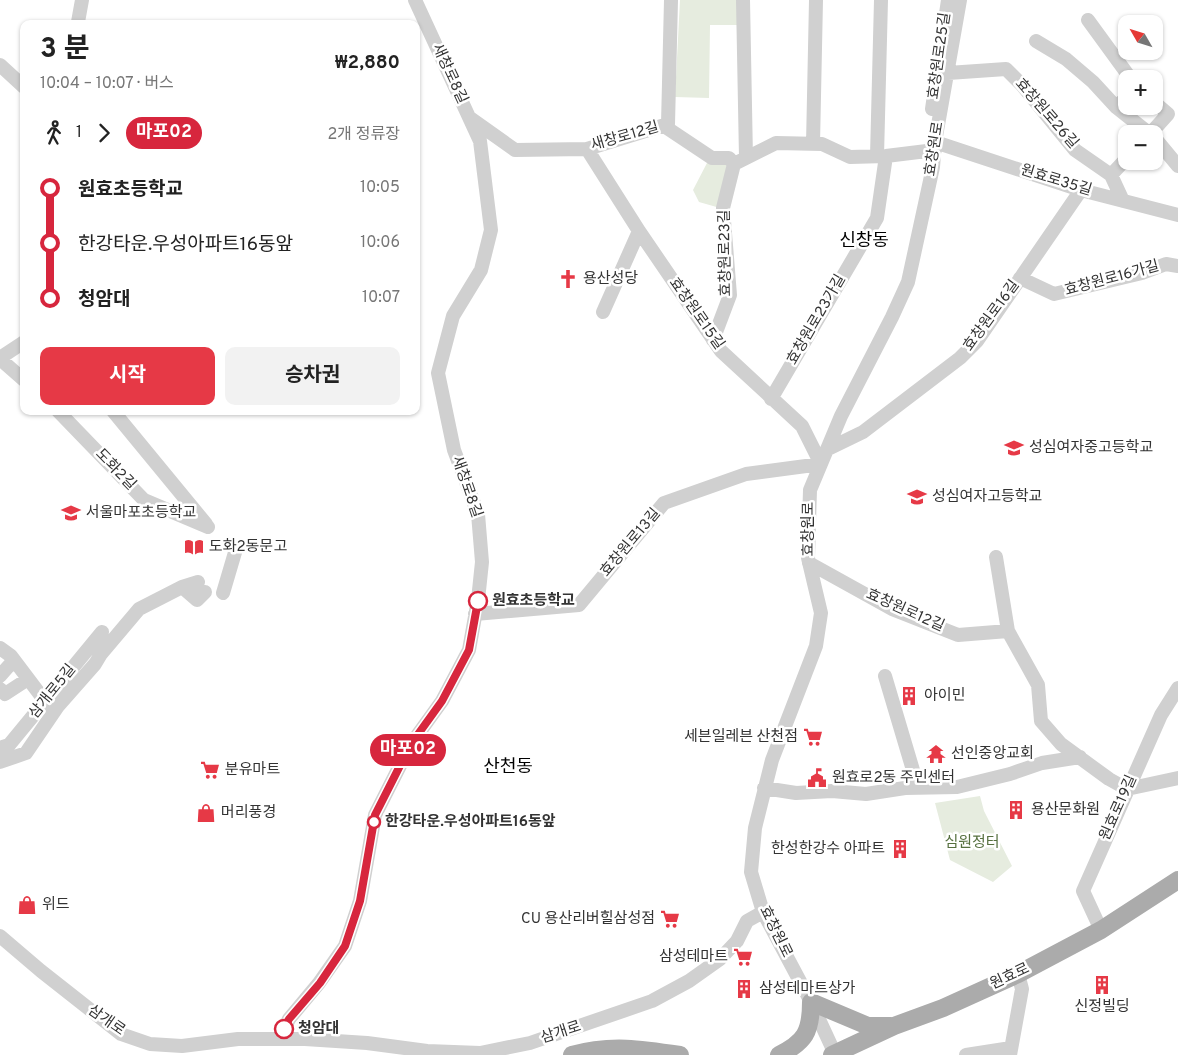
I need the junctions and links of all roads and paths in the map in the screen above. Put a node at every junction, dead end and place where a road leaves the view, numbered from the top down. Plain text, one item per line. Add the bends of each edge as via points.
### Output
1 (82, 0) edge
2 (415, 0) edge
3 (672, 0) edge
4 (742, 0) edge
5 (816, 0) edge
6 (881, 0) edge
7 (948, 0) edge
8 (960, 0) edge
9 (78, 20) edge
10 (1088, 20) dead end
11 (1036, 41) dead end
12 (0, 66) edge
13 (1125, 70) edge
14 (948, 74) junction
15 (20, 84) edge
16 (1118, 101) edge
17 (1163, 110) edge
18 (1132, 115) edge
19 (468, 116) junction
20 (1142, 125) edge
21 (1158, 125) edge
22 (664, 126) junction
23 (813, 144) junction
24 (935, 146) junction
25 (1163, 148) edge
26 (587, 149) junction
27 (882, 156) junction
28 (740, 161) junction
29 (1178, 166) edge
30 (1118, 168) edge
31 (1111, 175) junction
32 (1081, 190) junction
33 (1123, 201) junction
34 (1178, 215) edge
35 (639, 231) junction
36 (1178, 266) edge
37 (1020, 278) junction
38 (603, 312) dead end
39 (713, 340) junction
40 (20, 345) edge
41 (0, 359) edge
42 (20, 376) edge
43 (771, 399) junction
44 (62, 415) edge
45 (116, 415) edge
46 (828, 449) junction
47 (821, 464) junction
48 (236, 549) dead end
49 (996, 557) dead end
50 (809, 563) junction
51 (202, 587) dead end
52 (223, 593) dead end
53 (476, 614) junction
54 (1008, 631) junction
55 (102, 632) dead end
56 (0, 648) edge
57 (14, 660) junction
58 (0, 676) edge
59 (885, 676) dead end
60 (28, 679) junction
61 (1178, 688) edge
62 (0, 689) edge
63 (45, 701) junction
64 (0, 748) edge
65 (1080, 757) junction
66 (0, 762) edge
67 (1178, 778) edge
68 (764, 788) junction
69 (918, 788) junction
70 (1127, 789) junction
71 (1178, 880) edge
72 (763, 912) junction
73 (1101, 930) junction
74 (0, 936) edge
75 (1018, 974) junction
76 (811, 1002) junction
77 (894, 1026) junction
78 (279, 1039) junction
79 (396, 1051) edge
80 (1010, 1051) edge
81 (572, 1055) edge
82 (680, 1055) edge
83 (778, 1055) edge
84 (834, 1055) edge
85 (966, 1055) edge

1 - 9 street
2 - 19 street, 새창로8길
3 - 22 street, 새창로12길 via 668,124
4 - 28 street, 효창원로23길
5 - 23 street
6 - 27 street
7 - 24 street, 효창원로25길 via 930,127
8 - 14 street, 효창원로
10 - 13 street
11 - 16 street
12 - 15 street
14 - 24 street, 효창원로
14 - 31 street, 효창원로26길 via 1006,69 1075,150
17 - 21 street via 1168,114
18 - 20 street
19 - 26 street, 새창로12길 via 515,150
19 - 53 street, 새창로8길 via 480,141 491,230 482,270 453,316 438,373 454,450 478,514 482,562
22 - 26 street, 새창로12길
22 - 28 street via 712,158
23 - 27 street via 822,144 850,158
23 - 28 street via 776,143
24 - 27 street
24 - 32 street, 원효로35길
24 - 46 street, 효창원로 via 908,282 841,416
25 - 29 street
26 - 35 street, 효창원로15길
27 - 43 street, 효창원로23가길 via 877,218
28 - 39 street, 효창원로23길 via 723,208 730,295
30 - 31 street
31 - 33 street
32 - 33 street, 원효로35길
32 - 37 street, 효창원로16길
33 - 34 street, 원효로35길
35 - 38 street
35 - 39 street, 효창원로15길
36 - 37 street, 효창원로16가길 via 1166,264 1054,294
37 - 46 street, 효창원로16길 via 977,341 960,358 863,432
39 - 43 street, 효창원로15길 via 720,351
40 - 41 street
41 - 42 street
43 - 47 street, 효창원로15길 via 802,426
44 - 45 street, 도화2길 via 144,500 208,527
46 - 47 street, 효창원로
47 - 50 street, 효창원로 via 810,490
47 - 53 street, 효창원로13길 via 746,474 664,503 579,605
48 - 52 street
49 - 54 street
50 - 54 street, 효창원로12길 via 892,609 958,635
50 - 68 street, 효창원로 via 821,613 816,646
51 - 66 street via 182,587 139,609 58,706 26,753
53 - 78 street, 새창로8길 via 469,650 442,701 411,744 375,815 360,901 345,946 320,983 289,1019
54 - 65 street via 1038,685 1040,721 1061,744
55 - 63 street, 삼개로5길
56 - 57 street
57 - 58 street
57 - 60 street
59 - 69 street
60 - 62 street via 5,694
60 - 63 street
61 - 70 street, 원효로19길 via 1161,715
63 - 64 street, 삼개로5길 via 9,745
65 - 69 street via 1042,763 957,787
65 - 70 street
67 - 70 street
68 - 69 street via 796,793 832,791 866,794
68 - 72 street, 효창원로 via 755,828 751,872
70 - 73 street, 원효로19길 via 1083,891
71 - 73 main road, 원효로
72 - 76 street, 효창원로
72 - 79 street, 삼개로 via 747,921 737,941 720,959 652,1001 530,1043 480,1053
73 - 75 main road, 원효로
74 - 78 street, 삼개로 via 121,1034 150,1044 174,1046 238,1039
75 - 77 main road, 원효로
75 - 80 street via 1022,989
76 - 77 main road via 868,1026
76 - 83 main road via 811,1016 800,1042
76 - 84 street, 효창원로
77 - 84 main road, 원효로
78 - 79 street, 삼개로 via 358,1042
80 - 85 street
81 - 82 main road via 613,1048

